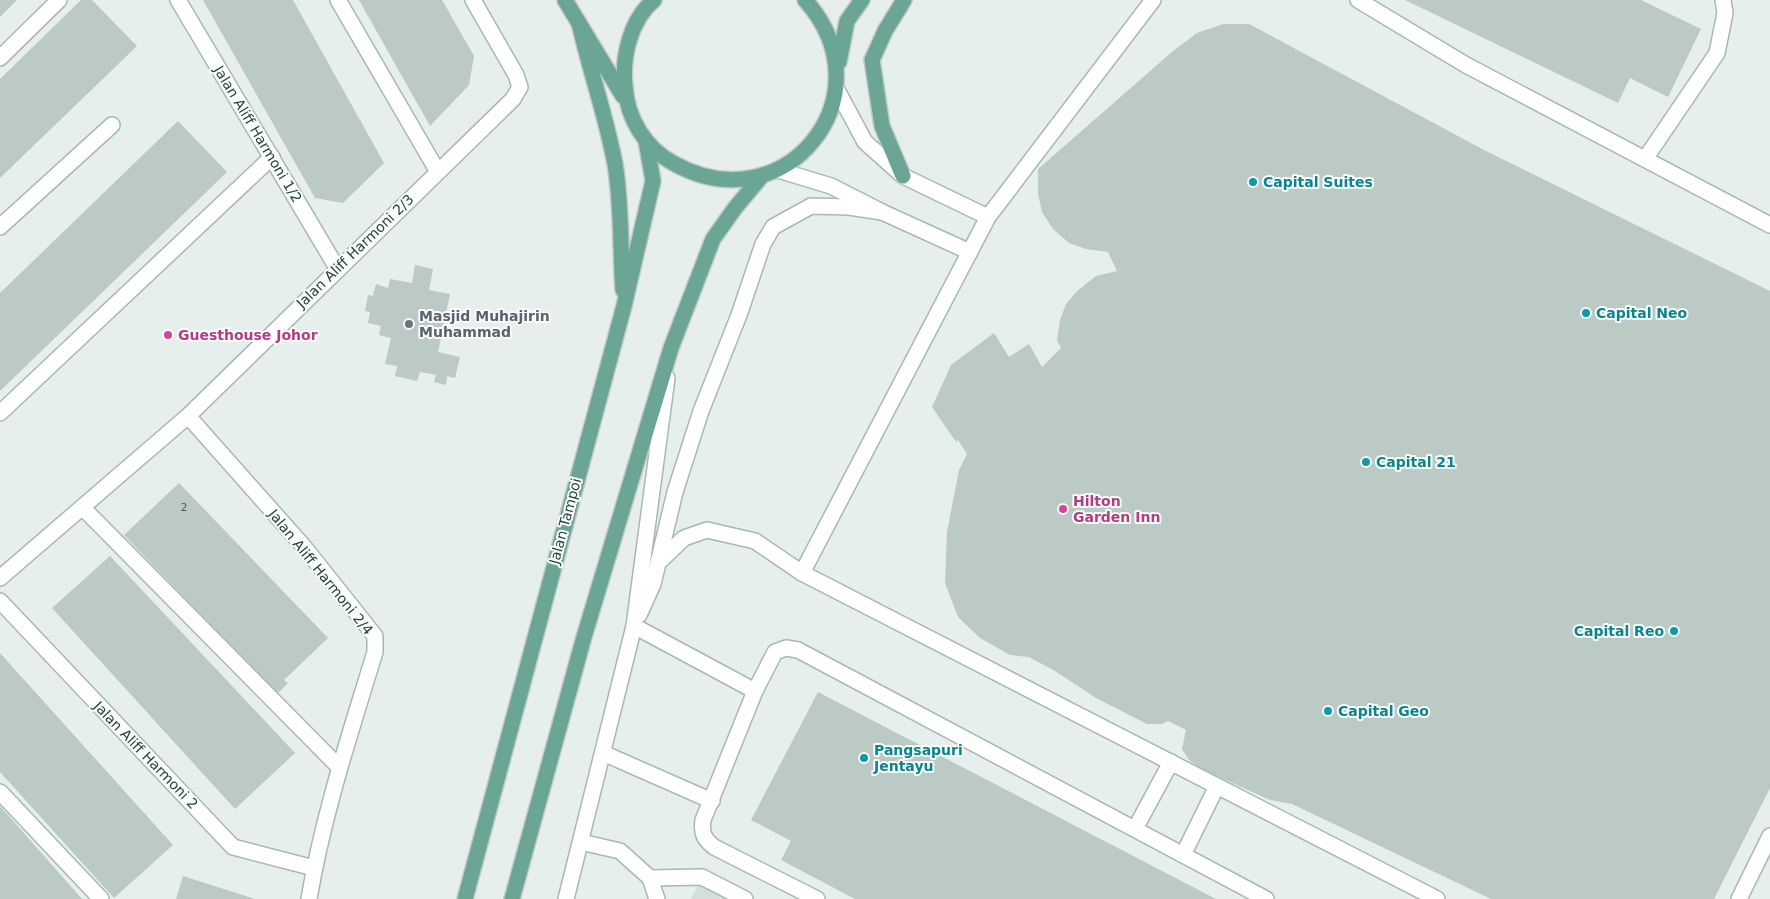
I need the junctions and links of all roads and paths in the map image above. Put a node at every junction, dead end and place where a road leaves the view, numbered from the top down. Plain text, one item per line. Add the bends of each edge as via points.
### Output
1 (60, 0) edge
2 (178, 0) edge
3 (338, 0) edge
4 (473, 0) edge
5 (565, 0) edge
6 (654, 0) edge
7 (805, 0) edge
8 (862, 0) edge
9 (904, 0) edge
10 (1153, 0) edge
11 (1358, 0) edge
12 (1723, 0) edge
13 (580, 23) junction
14 (0, 58) edge
15 (837, 70) junction
16 (836, 88) junction
17 (626, 100) junction
18 (112, 125) dead end
19 (646, 141) junction
20 (272, 157) junction
21 (1645, 159) junction
22 (778, 170) junction
23 (438, 172) junction
24 (903, 176) junction
25 (761, 177) junction
26 (882, 212) junction
27 (988, 217) junction
28 (1770, 225) edge
29 (0, 227) edge
30 (970, 252) junction
31 (338, 268) junction
32 (624, 306) junction
33 (671, 348) junction
34 (0, 413) edge
35 (188, 416) junction
36 (83, 508) junction
37 (661, 560) junction
38 (802, 573) junction
39 (0, 578) edge
40 (0, 601) edge
41 (634, 626) junction
42 (755, 691) junction
43 (603, 752) junction
44 (1171, 762) junction
45 (339, 766) junction
46 (1217, 786) junction
47 (0, 792) edge
48 (712, 800) junction
49 (1136, 829) junction
50 (1770, 836) edge
51 (581, 842) junction
52 (1182, 854) junction
53 (314, 868) junction
54 (650, 878) junction
55 (101, 899) edge
56 (309, 899) edge
57 (465, 899) edge
58 (512, 899) edge
59 (566, 899) edge
60 (657, 899) edge
61 (745, 899) edge
62 (817, 899) edge
63 (1266, 899) edge
64 (1437, 899) edge
65 (1739, 899) edge

1 - 14 street
2 - 20 street, Jalan Aliff Harmoni 1/2
3 - 23 street
4 - 23 street, Jalan Aliff Harmoni 2/3 via 520,86 513,98
5 - 13 main road
6 - 17 main road via 632,32 623,65
7 - 15 main road via 818,15 832,41
8 - 15 main road via 847,21
9 - 24 main road via 884,31 872,60 882,126
10 - 27 street
11 - 21 street via 1466,65
12 - 21 street via 1725,13 1717,53
13 - 17 main road
13 - 32 main road via 605,115 615,167
15 - 16 main road
16 - 22 main road via 830,113 818,136 800,155
16 - 24 street via 865,142
17 - 19 main road via 633,121
18 - 29 street
19 - 25 main road via 662,157 692,174 726,181
19 - 32 main road, Jalan Tampoi via 653,181
20 - 31 street, Jalan Aliff Harmoni 1/2
20 - 34 street
21 - 28 street
22 - 25 main road
22 - 26 street via 831,186
23 - 31 street, Jalan Aliff Harmoni 2/3
24 - 27 street
25 - 33 main road via 713,239
26 - 30 street
26 - 37 street via 811,206 773,227 763,244 701,411 675,492
27 - 30 street
30 - 38 street
31 - 35 street, Jalan Aliff Harmoni 2/3
32 - 57 main road, Jalan Tampoi
33 - 41 street
33 - 58 main road via 584,636
35 - 36 street, Jalan Aliff Harmoni 2/3
35 - 45 street, Jalan Aliff Harmoni 2/4 via 305,548 375,636 375,652
36 - 39 street, Jalan Aliff Harmoni 2/3
36 - 45 street
37 - 38 street via 684,538 707,530 755,540
37 - 41 street via 654,584
38 - 44 street
40 - 53 street, Jalan Aliff Harmoni 2 via 233,847
41 - 42 street
41 - 43 street
42 - 48 street
42 - 49 street via 775,652 786,648 798,650
43 - 48 street
43 - 51 street
44 - 46 street
44 - 49 street
45 - 53 street, Jalan Aliff Harmoni 2/4
46 - 52 street
46 - 64 street
47 - 55 street
48 - 62 street via 703,820 705,840
49 - 52 street
50 - 65 street
51 - 54 street via 620,851
51 - 59 street
52 - 63 street
53 - 56 street, Jalan Aliff Harmoni 2/4
54 - 60 street
54 - 61 street via 702,877

